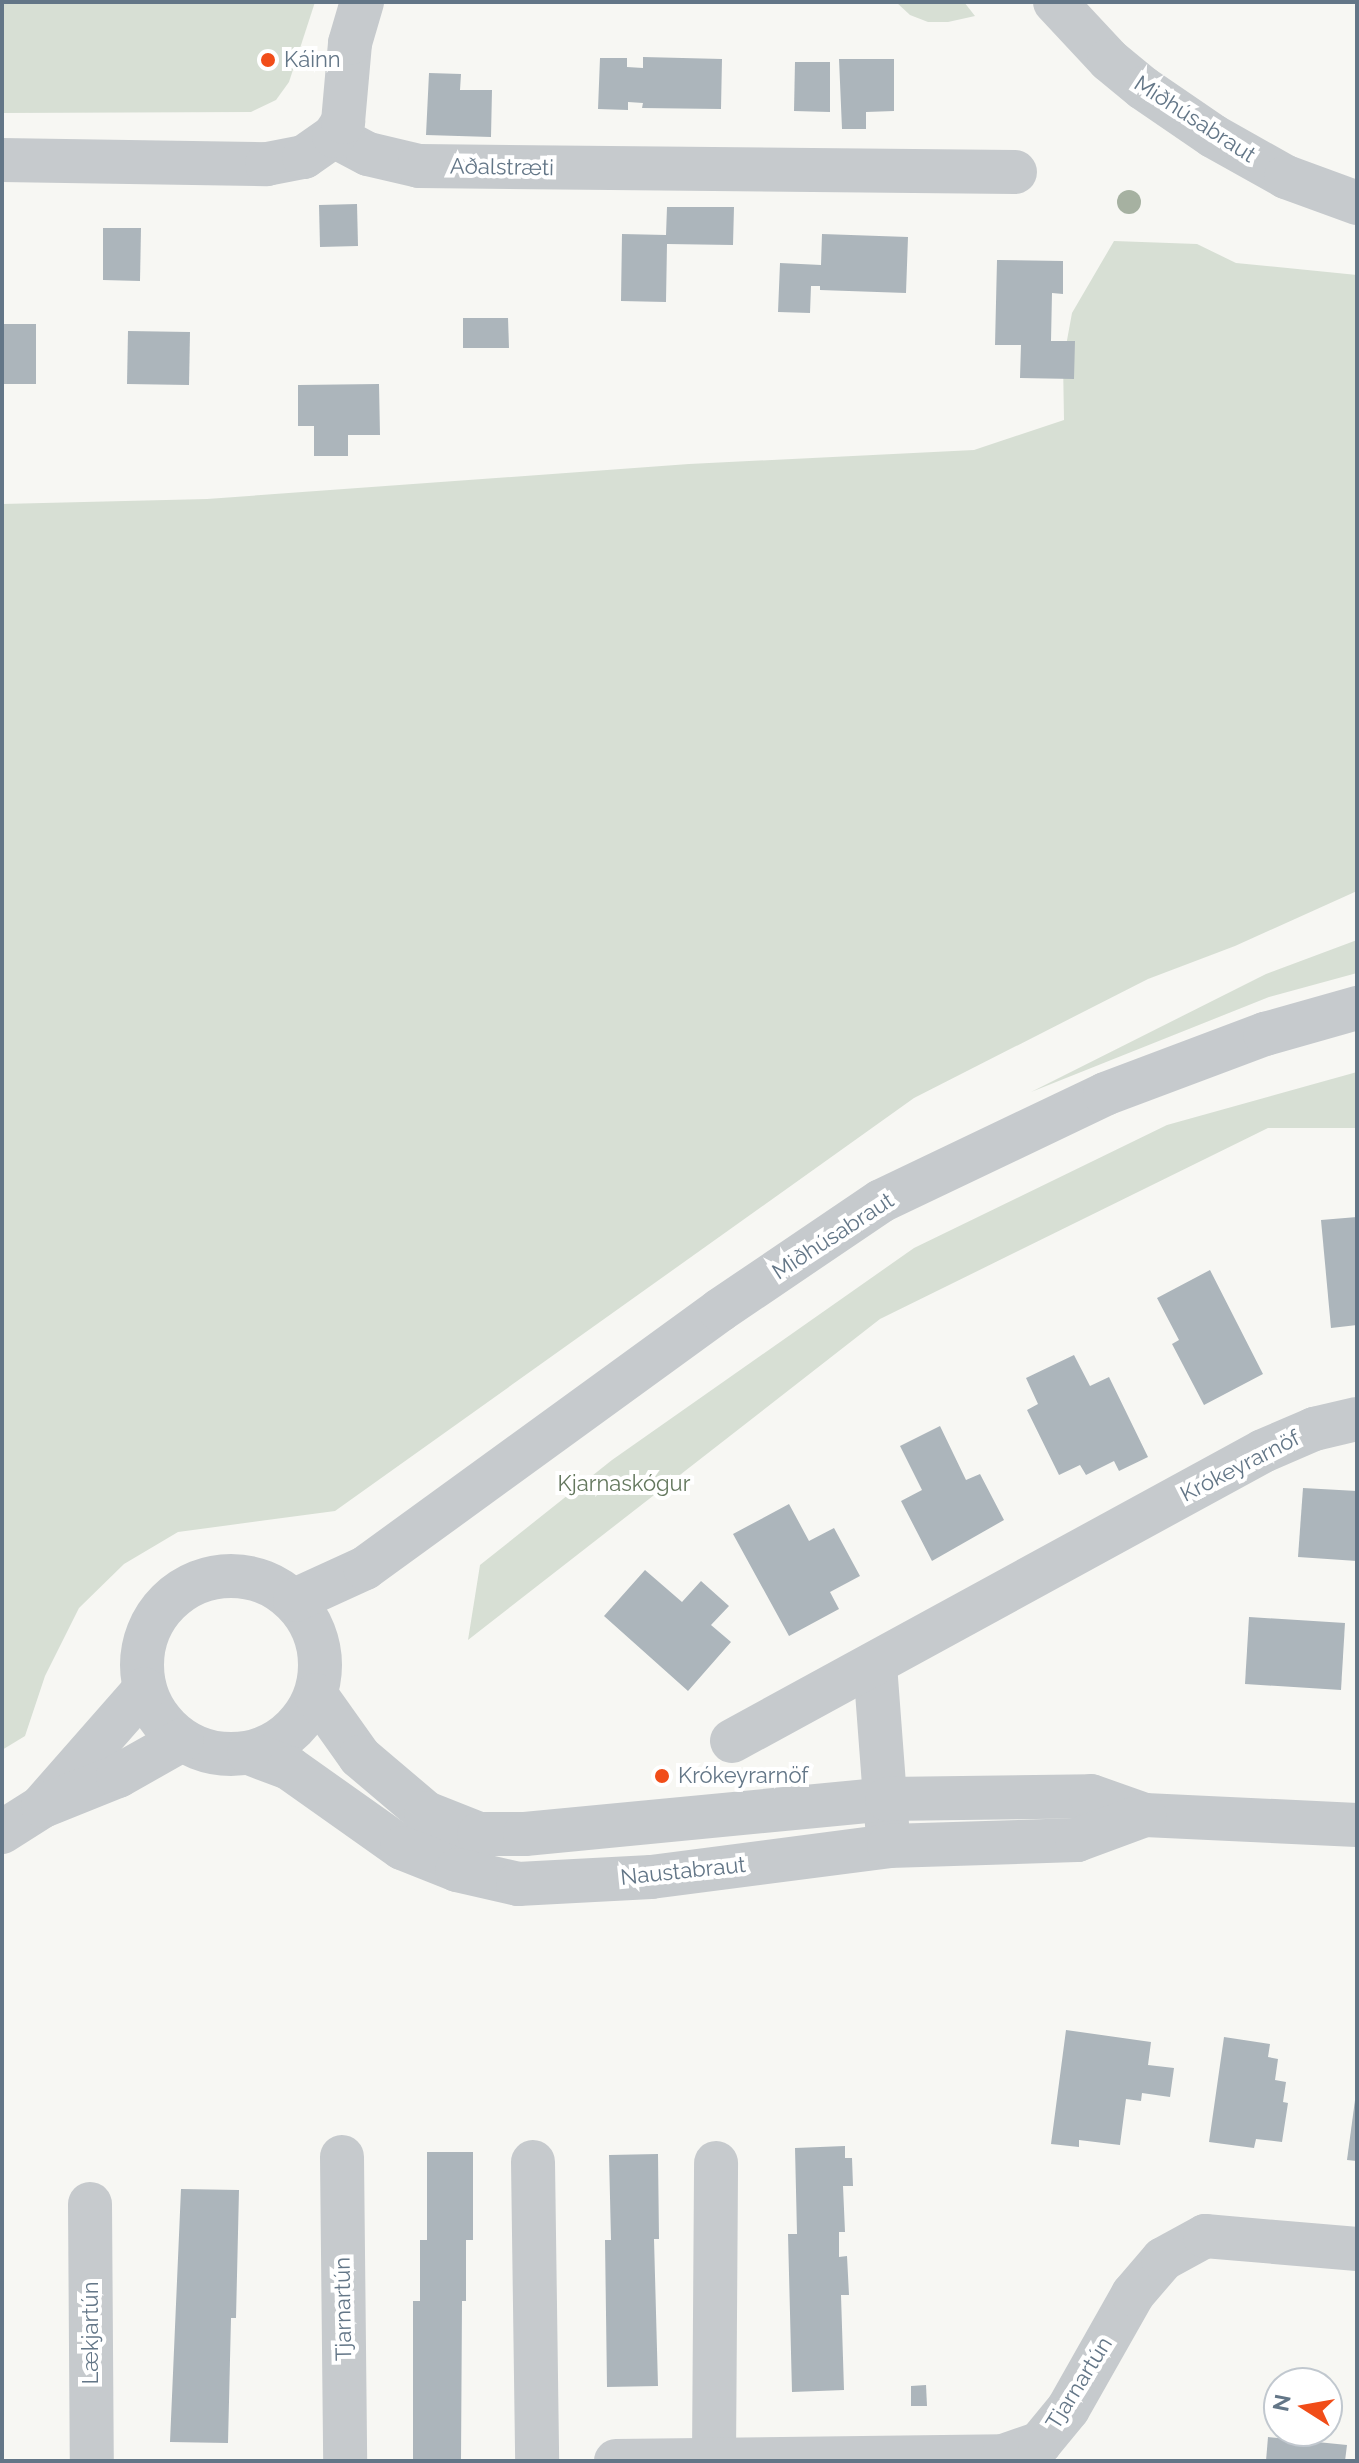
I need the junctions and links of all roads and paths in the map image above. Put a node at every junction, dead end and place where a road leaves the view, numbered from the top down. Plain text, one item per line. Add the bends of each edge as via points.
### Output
1 (362, 2) edge
2 (1055, 2) edge
3 (334, 136) junction
4 (2, 160) edge
5 (1015, 172) dead end
6 (1357, 203) edge
7 (1357, 1008) edge
8 (1357, 1419) edge
9 (365, 1568) junction
10 (295, 1600) junction
11 (319, 1644) junction
12 (875, 1665) junction
13 (145, 1689) junction
14 (316, 1695) junction
15 (182, 1740) junction
16 (732, 1741) dead end
17 (249, 1753) junction
18 (887, 1799) junction
19 (43, 1806) junction
20 (1145, 1815) junction
21 (1357, 1825) edge
22 (2, 1832) edge
23 (889, 1846) junction
24 (342, 2157) dead end
25 (533, 2162) dead end
26 (716, 2163) dead end
27 (90, 2204) dead end
28 (1357, 2249) edge
29 (714, 2459) edge
30 (92, 2461) edge
31 (345, 2461) edge
32 (537, 2461) edge
33 (616, 2461) edge

1 - 3 street via 350,43 343,122
2 - 6 street, Miðhúsabraut via 1109,60 1201,128 1286,177
3 - 4 street via 304,157 267,164
3 - 5 street, Aðalstræti via 368,154 419,166
7 - 9 street, Miðhúsabraut via 1265,1034 1105,1094 881,1201 720,1310
8 - 12 street, Krókeyrarnöf via 1314,1429 1263,1451
9 - 10 street, Miðhúsabraut
9 - 11 street, Miðhúsabraut
10 - 11 street
10 - 13 street via 270,1583 242,1575 213,1576 186,1587 163,1606 148,1631 141,1660
11 - 14 street via 322,1670
12 - 16 street, Krókeyrarnöf
12 - 18 street
13 - 15 street via 165,1726
13 - 19 street
14 - 17 street via 301,1722 278,1742
14 - 18 street, Naustabraut via 360,1757 426,1813 479,1834
15 - 17 street via 226,1755
15 - 19 street via 118,1776
17 - 23 street, Naustabraut via 289,1768 402,1848 457,1870 518,1884 651,1877
18 - 20 street, Naustabraut via 1091,1796
18 - 23 street
19 - 22 street
20 - 21 street, Naustabraut
20 - 23 street, Naustabraut via 1077,1840
24 - 31 street, Tjarnartún
25 - 32 street
26 - 29 street
27 - 30 street, Lækjartún
28 - 29 street, Tjarnartún via 1205,2236 1163,2259 1133,2294 1068,2409 1040,2443 1003,2456
29 - 33 street, Tjarnartún

